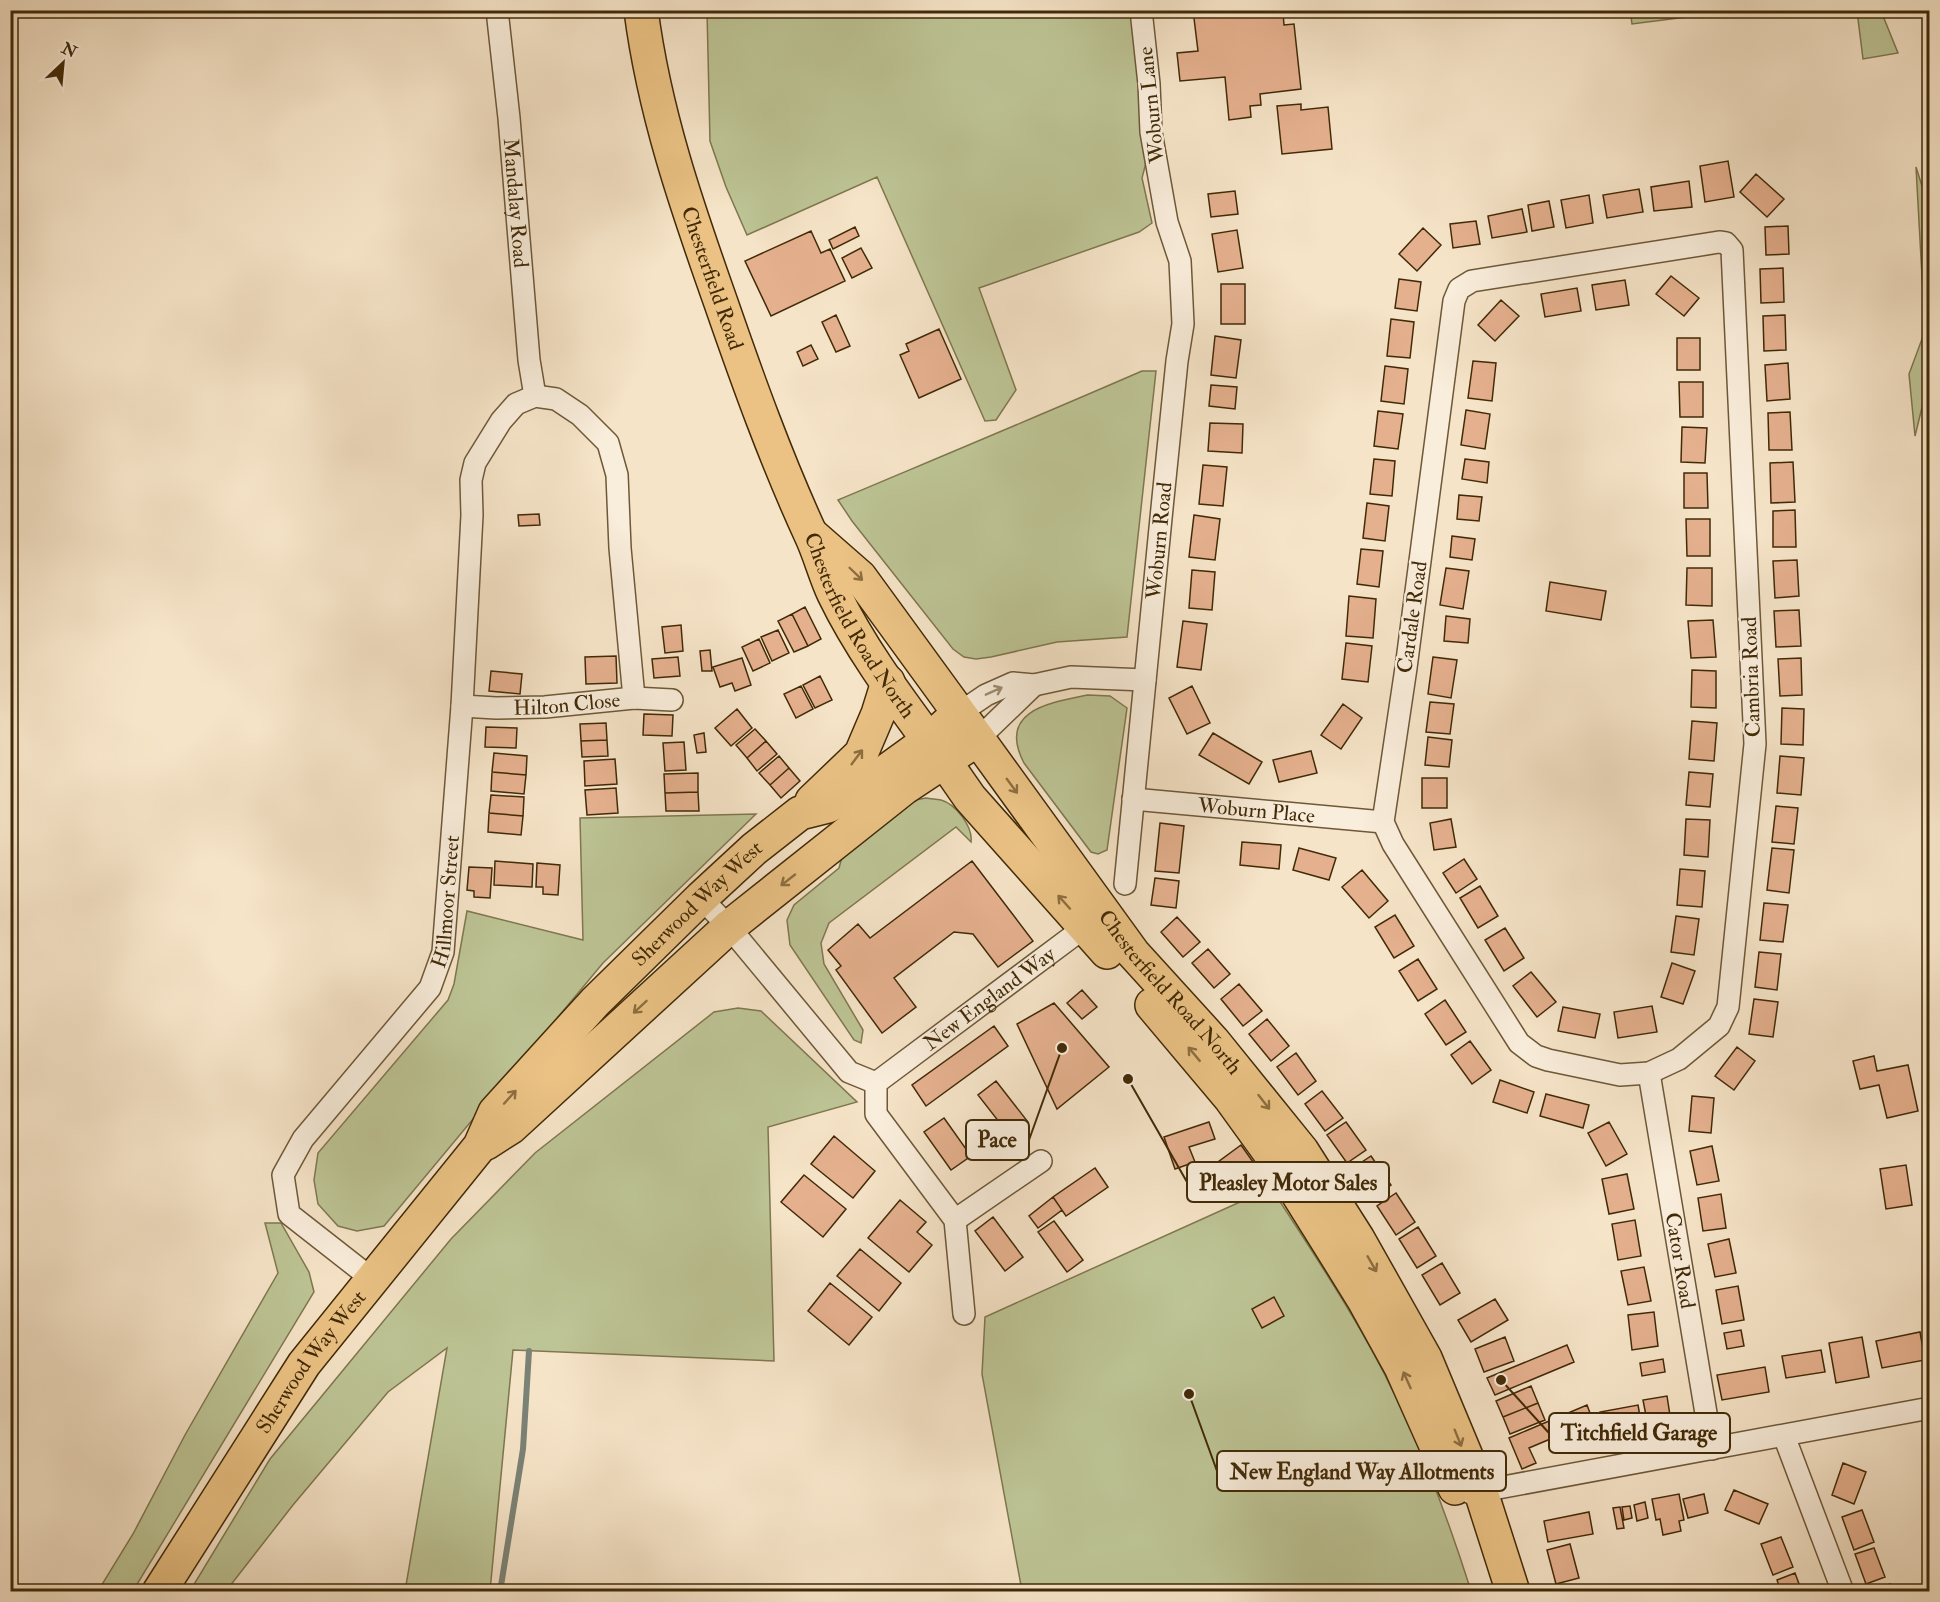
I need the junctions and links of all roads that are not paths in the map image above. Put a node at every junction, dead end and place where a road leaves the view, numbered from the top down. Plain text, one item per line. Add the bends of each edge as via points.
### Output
1 (497, 10) edge
2 (641, 10) edge
3 (1140, 10) edge
4 (1163, 200) joint
5 (1726, 243) joint
6 (535, 396) junction
7 (812, 535) junction
8 (1145, 680) junction
9 (888, 682) junction
10 (1034, 685) junction
11 (634, 698) junction
12 (672, 700) dead end
13 (462, 706) junction
14 (968, 726) junction
15 (937, 751) junction
16 (1132, 799) junction
17 (800, 813) junction
18 (1383, 822) junction
19 (1125, 884) dead end
20 (701, 898) junction
21 (1094, 920) junction
22 (729, 927) junction
23 (1649, 1073) junction
24 (876, 1083) junction
25 (480, 1146) junction
26 (1041, 1161) dead end
27 (955, 1220) junction
28 (372, 1279) junction
29 (964, 1314) dead end
30 (1929, 1408) edge
31 (1784, 1436) junction
32 (1712, 1449) junction
33 (1469, 1493) junction
34 (159, 1592) edge
35 (1488, 1592) edge
36 (1513, 1592) edge
37 (1843, 1592) edge

1 - 6 street, Mandalay Road
2 - 7 main road, Chesterfield Road via 646,53 676,172 760,414
3 - 4 street, Woburn Lane via 1151,132
4 - 8 street, Woburn Road via 1180,261 1183,324
5 - 18 street, Cardale Road via 1472,281 1459,289 1454,301
5 - 23 street, Cambria Road via 1732,250 1755,744 1728,1007 1719,1026 1687,1053
6 - 11 street via 556,399 580,415 608,443 617,475
6 - 13 street, Hillmoor Street via 516,404 492,434 471,480
7 - 9 main road, Chesterfield Road North via 834,593
7 -> 14 main road, Chesterfield Road North via 860,577
8 - 10 street via 1071,677
8 - 16 street, Woburn Road
9 - 15 main road, Chesterfield Road North
17 -> 9 main road via 861,754
10 - 14 street
14 -> 10 street via 986,695 1013,683
11 - 12 street, Hilton Close
11 - 13 street, Hilton Close via 545,707
13 - 28 street, Hillmoor Street via 443,952 430,988 303,1139 283,1175 289,1214
14 - 15 main road, Sherwood Way West
14 -> 21 main road, Chesterfield Road North
15 - 17 main road, Sherwood Way West via 828,807
21 -> 15 main road, Chesterfield Road North via 970,798
15 -> 22 main road, Sherwood Way West via 904,788
16 - 18 street, Woburn Place
16 - 19 street, Woburn Road
17 - 20 main road, Sherwood Way West
18 - 23 street via 1393,844 1519,1043 1548,1060 1620,1075
20 - 22 street
25 -> 20 main road, Sherwood Way West via 495,1112 595,1002
21 - 24 street, New England Way
21 - 33 main road, Chesterfield Road North via 1133,953 1213,1041 1302,1151 1358,1239 1425,1358
22 - 24 street via 849,1072
22 -> 25 main road, Sherwood Way West via 511,1127
23 - 32 street, Cator Road
24 - 27 street via 876,1114
25 - 28 main road, Sherwood Way West
26 - 27 street
27 - 29 street
28 - 34 main road, Sherwood Way West via 304,1364
30 - 31 street
31 - 32 street
31 - 37 street
32 - 33 street
33 - 35 main road, Chesterfield Road North
33 - 36 main road, Chesterfield Road North

